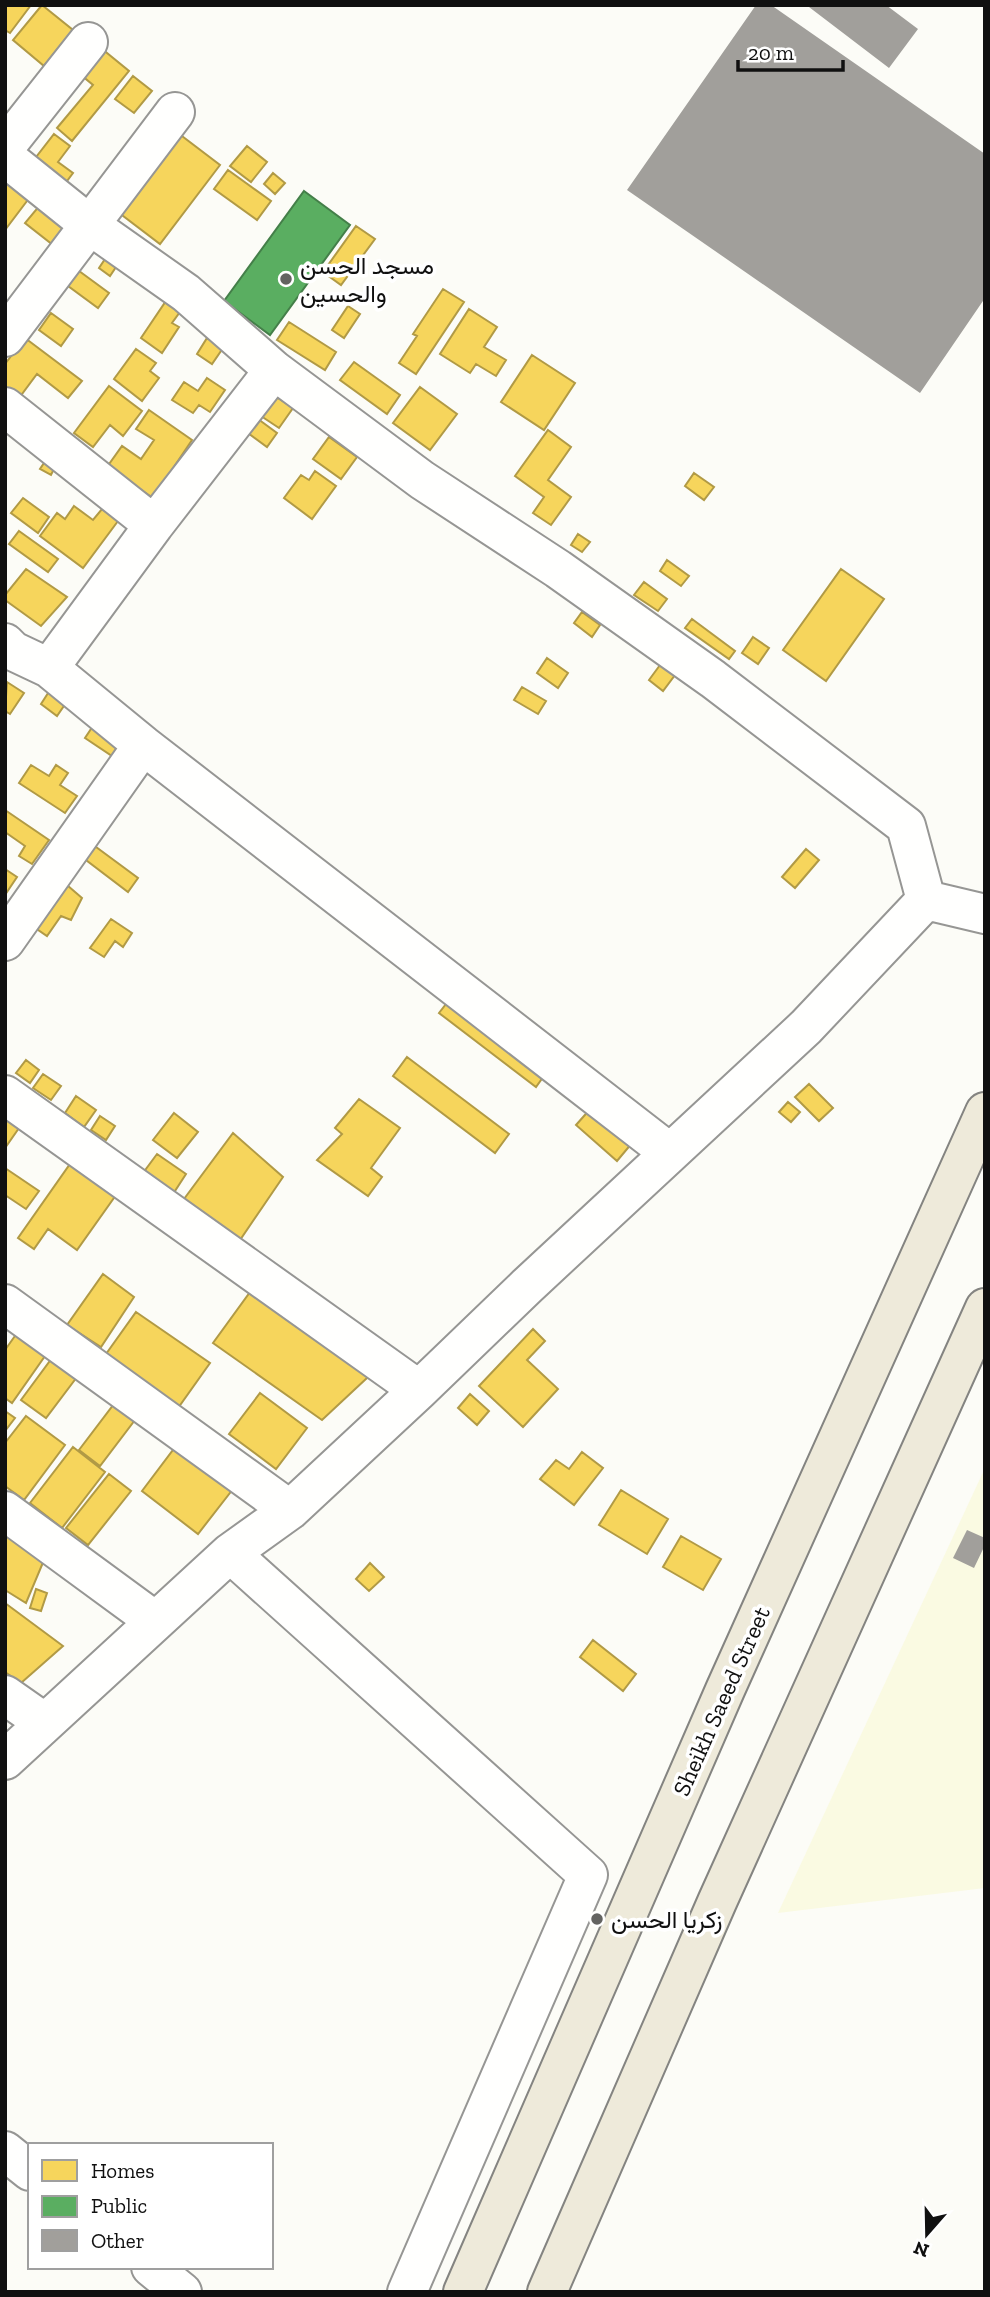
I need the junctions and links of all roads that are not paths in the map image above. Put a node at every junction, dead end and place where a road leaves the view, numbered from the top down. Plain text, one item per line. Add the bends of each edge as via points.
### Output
1 (88, 42) dead end
2 (174, 112) dead end
3 (5, 147) edge
4 (5, 157) edge
5 (91, 226) junction
6 (5, 337) edge
7 (274, 370) junction
8 (5, 407) edge
9 (154, 525) junction
10 (8, 652) edge
11 (49, 668) junction
12 (143, 745) junction
13 (926, 900) junction
14 (985, 914) edge
15 (7, 934) edge
16 (5, 1095) edge
17 (985, 1112) edge
18 (670, 1153) junction
19 (5, 1304) edge
20 (985, 1308) edge
21 (419, 1390) junction
22 (290, 1510) junction
23 (5, 1511) edge
24 (230, 1553) junction
25 (155, 1621) junction
26 (5, 1695) edge
27 (45, 1723) junction
28 (5, 1760) edge
29 (5, 2151) edge
30 (28, 2169) edge
31 (153, 2269) edge
32 (182, 2292) edge
33 (407, 2292) edge
34 (463, 2292) edge
35 (547, 2292) edge

1 - 3 street
2 - 5 street
4 - 5 street
5 - 6 street
5 - 7 street via 186,293
7 - 9 street
7 - 13 street via 422,480 713,679 906,826
8 - 9 street
9 - 11 street
10 - 11 street
11 - 12 street
12 - 15 street
12 - 18 street
13 - 14 street
13 - 18 street via 806,1027
16 - 21 street
17 - 34 main road, Sheikh Saeed Street via 725,1690
18 - 21 street
19 - 22 street
20 - 35 main road
21 - 22 street
22 - 24 street
23 - 25 street
24 - 25 street
24 - 33 street via 588,1875
25 - 27 street
26 - 27 street
27 - 28 street
29 - 30 street
31 - 32 street

